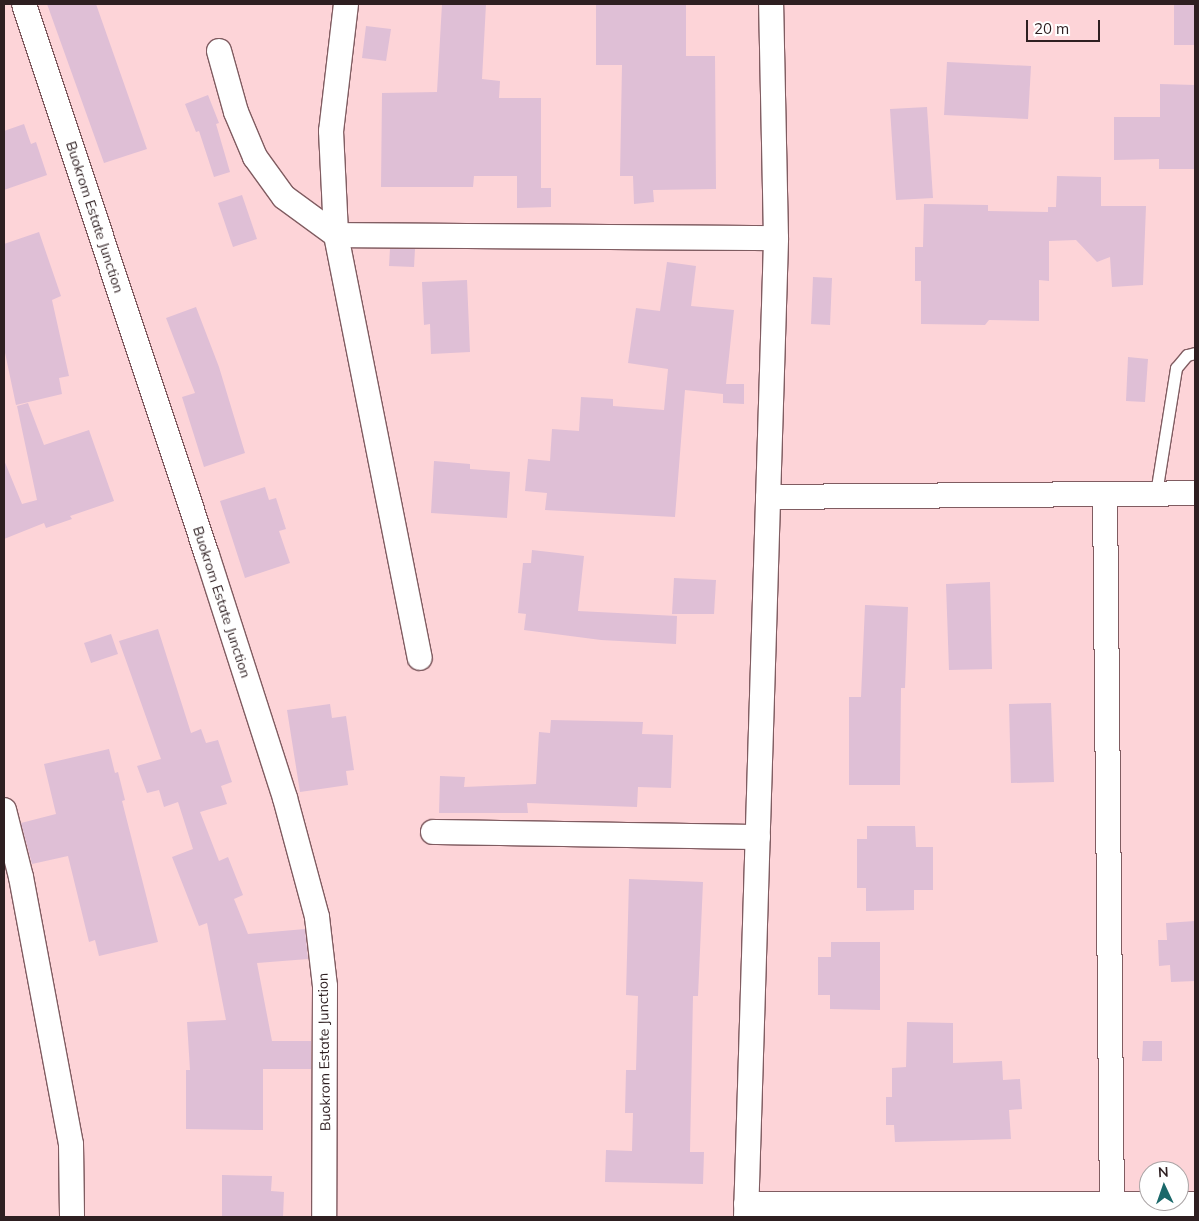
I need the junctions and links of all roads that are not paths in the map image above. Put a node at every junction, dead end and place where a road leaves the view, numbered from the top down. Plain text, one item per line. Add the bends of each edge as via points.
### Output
1 (24, 4) edge
2 (346, 4) edge
3 (771, 4) edge
4 (219, 51) dead end
5 (336, 235) junction
6 (776, 238) junction
7 (1195, 353) edge
8 (1156, 493) junction
9 (1195, 493) edge
10 (1104, 494) junction
11 (768, 497) junction
12 (420, 658) dead end
13 (4, 810) edge
14 (433, 832) dead end
15 (758, 837) junction
16 (1112, 1204) junction
17 (1195, 1204) edge
18 (746, 1210) edge
19 (72, 1217) edge
20 (324, 1217) edge

1 - 20 street, Buokrom Estate Junction via 285,798 317,917 325,986
2 - 5 street via 330,131
3 - 6 street
4 - 5 street via 236,112 255,157 284,197
5 - 6 street
5 - 12 street
6 - 11 street
7 - 8 lane via 1188,355 1176,368
8 - 9 street
8 - 10 street
10 - 11 street
10 - 16 street
11 - 15 street
13 - 19 street via 21,877 70,1144
14 - 15 street
15 - 18 street
16 - 17 street
16 - 18 street

